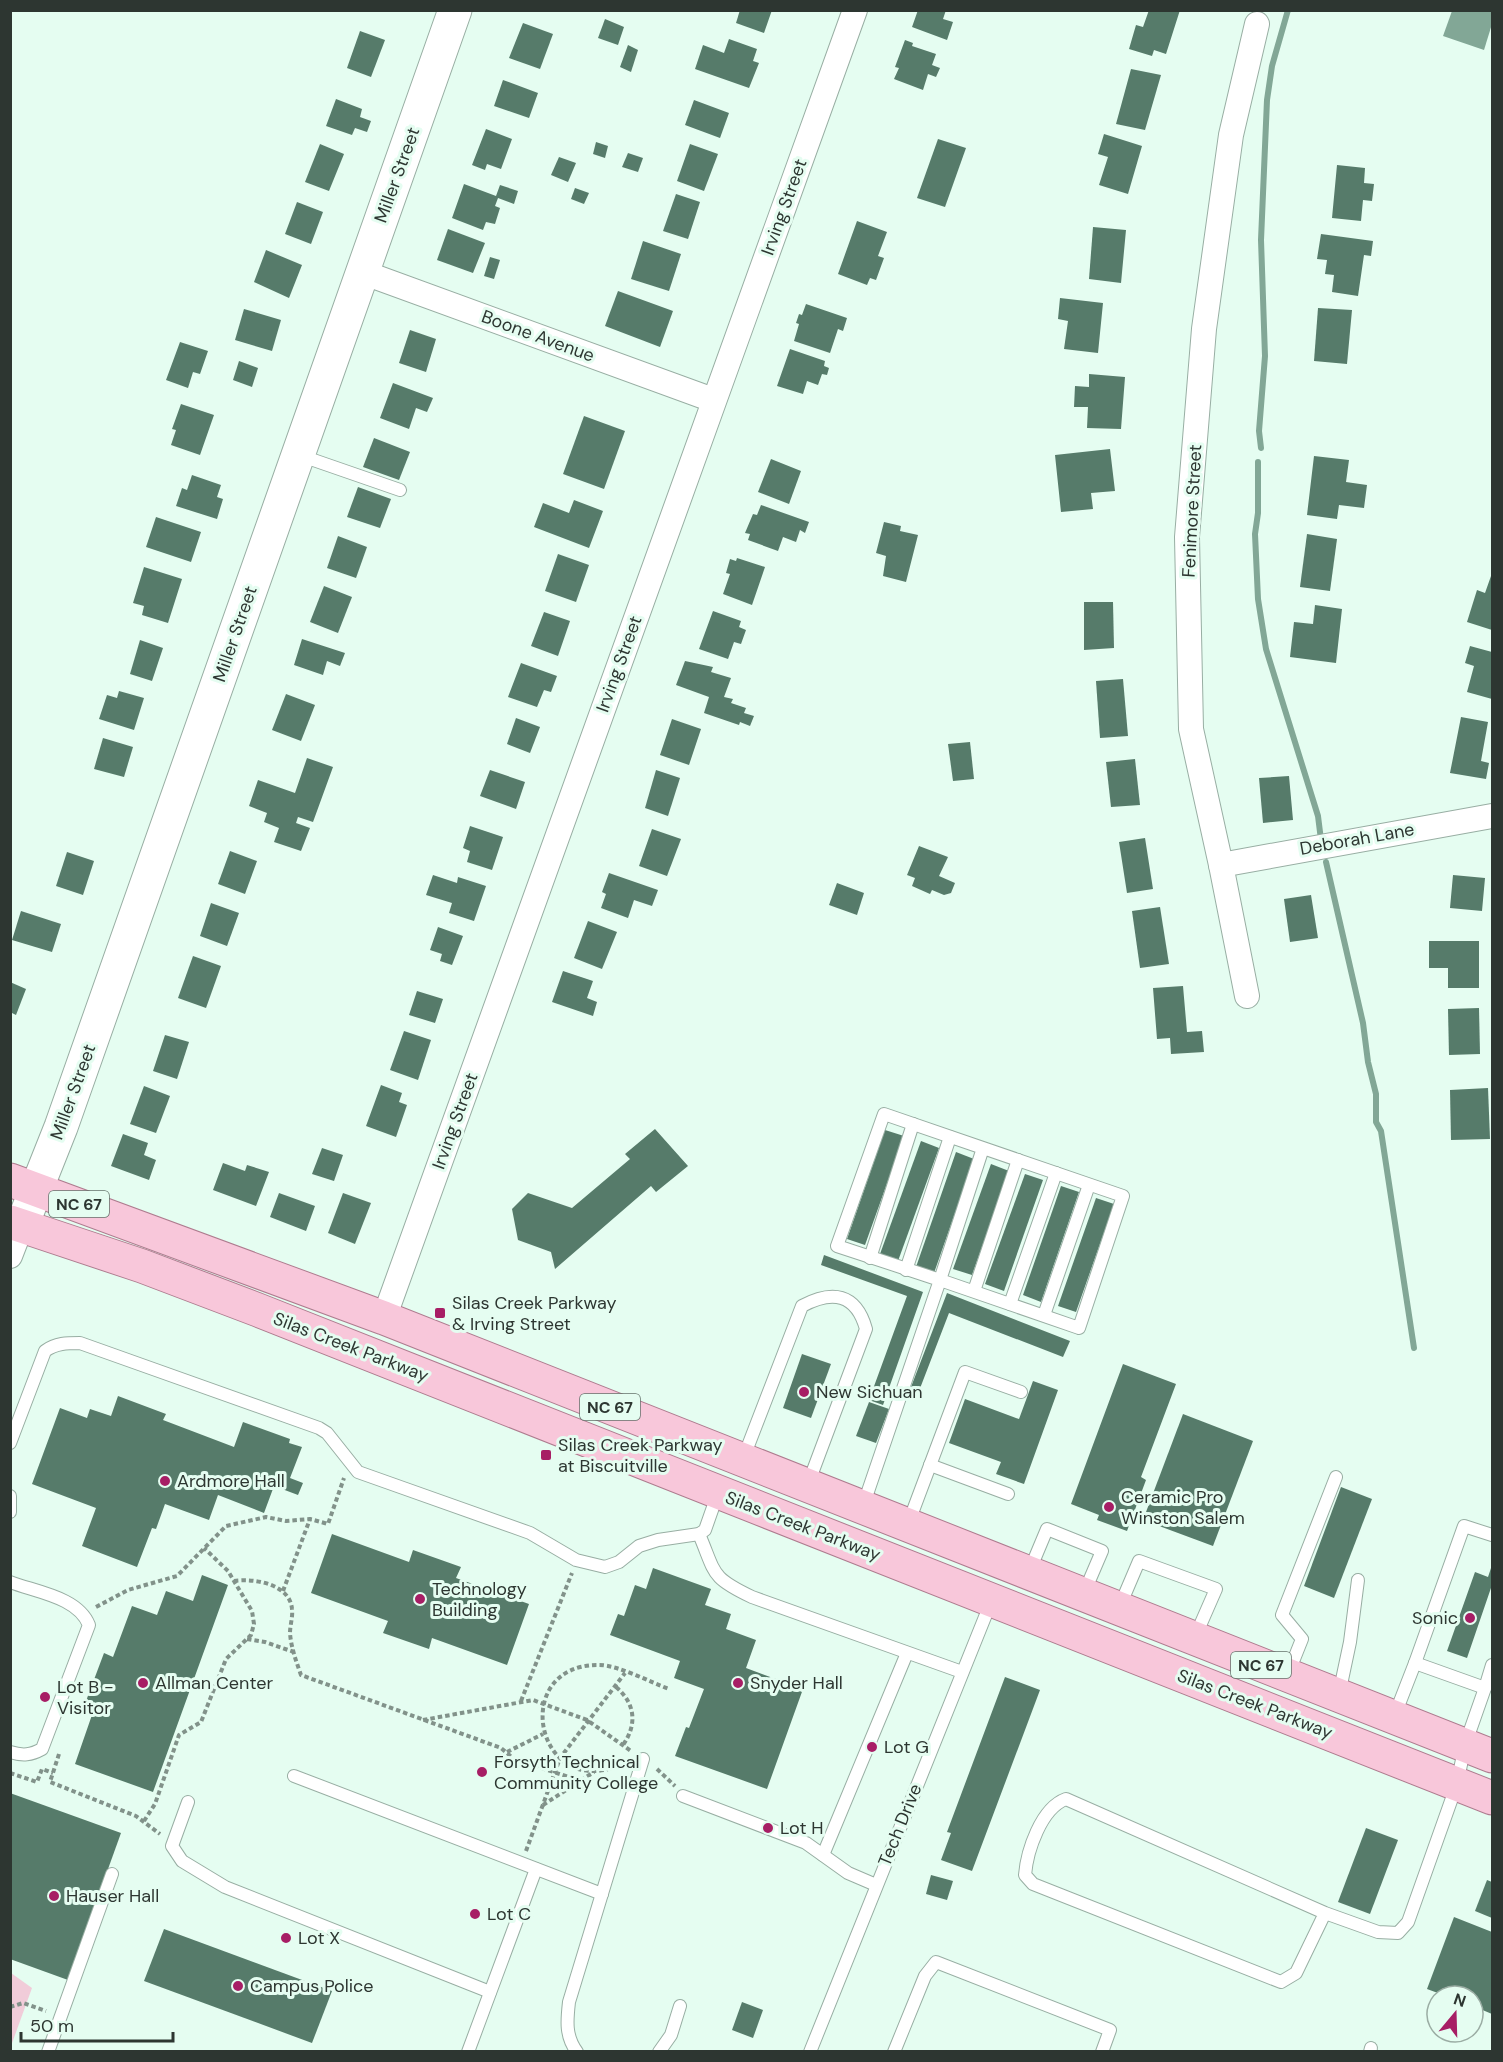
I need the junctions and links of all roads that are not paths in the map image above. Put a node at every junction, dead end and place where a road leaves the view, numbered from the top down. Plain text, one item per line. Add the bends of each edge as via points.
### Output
1 (455, 10) edge
2 (855, 10) edge
3 (1257, 24) dead end
4 (362, 272) junction
5 (713, 400) junction
6 (298, 454) junction
7 (400, 490) dead end
8 (1492, 816) edge
9 (1221, 865) junction
10 (1246, 996) dead end
11 (914, 1124) junction
12 (950, 1137) junction
13 (983, 1148) junction
14 (1018, 1160) junction
15 (1056, 1173) junction
16 (24, 1184) edge
17 (1089, 1185) junction
18 (16, 1223) edge
19 (10, 1256) edge
20 (870, 1258) junction
21 (906, 1270) junction
22 (940, 1280) junction
23 (974, 1291) junction
24 (1010, 1304) junction
25 (1044, 1315) junction
26 (384, 1318) junction
27 (1021, 1392) dead end
28 (10, 1443) edge
29 (742, 1460) junction
30 (930, 1465) junction
31 (1336, 1477) dead end
32 (807, 1485) junction
33 (719, 1492) junction
34 (1008, 1494) dead end
35 (10, 1496) edge
36 (862, 1507) junction
37 (10, 1512) edge
38 (907, 1525) junction
39 (699, 1534) junction
40 (1492, 1535) edge
41 (1029, 1573) junction
42 (1358, 1580) dead end
43 (10, 1582) edge
44 (1084, 1595) junction
45 (992, 1600) junction
46 (1119, 1609) junction
47 (1194, 1639) junction
48 (907, 1653) junction
49 (1415, 1663) junction
50 (1492, 1665) edge
51 (1277, 1671) junction
52 (962, 1672) junction
53 (1485, 1688) junction
54 (1338, 1695) junction
55 (1394, 1717) junction
56 (1479, 1750) edge
57 (10, 1752) edge
58 (643, 1759) road end
59 (294, 1776) dead end
60 (1457, 1784) junction
61 (683, 1796) road end
62 (1492, 1798) edge
63 (188, 1802) dead end
64 (822, 1855) junction
65 (536, 1869) junction
66 (112, 1874) dead end
67 (876, 1886) junction
68 (602, 1894) junction
69 (1325, 1912) junction
70 (490, 1992) junction
71 (680, 2006) dead end
72 (48, 2052) edge
73 (468, 2052) edge
74 (577, 2052) edge
75 (659, 2052) edge
76 (810, 2052) edge
77 (894, 2052) edge
78 (1102, 2052) edge

1 - 4 main road, Miller Street
2 - 5 street, Irving Street
3 - 9 street, Fenimore Street via 1231,135 1207,308 1187,537 1191,729
4 - 5 street, Boone Avenue
4 - 6 main road, Miller Street
5 - 26 street, Irving Street
6 - 7 lane
6 - 16 main road, Miller Street via 61,1127
8 - 9 street, Deborah Lane
9 - 10 street, Fenimore Street
11 - 12 lane
11 - 20 lane
11 - 20 lane via 884,1114 837,1246
12 - 13 lane
12 - 21 lane
13 - 14 lane
13 - 22 lane
14 - 15 lane
14 - 23 lane
15 - 17 lane
15 - 24 lane
16 - 18 main road, Miller Street
16 - 26 main road, NC 67
17 - 25 lane
17 - 25 lane via 1123,1197 1079,1328
18 - 19 street, Miller Street
18 - 33 main road, Silas Creek Parkway / NC 67 via 258,1310
20 - 21 lane
21 - 22 lane
22 - 23 lane
22 - 36 lane
23 - 24 lane
24 - 25 lane
26 - 29 main road, NC 67
27 - 30 lane via 965,1372
28 - 39 lane via 45,1352 51,1346 80,1343 319,1428 358,1472 530,1533 576,1560 605,1567 619,1562 639,1546
29 - 32 main road, NC 67
29 - 32 lane via 802,1306 821,1296 844,1298 861,1311 866,1329
30 - 34 lane
30 - 38 lane
31 - 51 lane via 1282,1615 1302,1639
32 - 36 main road, NC 67
33 - 39 lane via 705,1530
33 - 45 main road, Silas Creek Parkway / NC 67
35 - 37 lane
36 - 38 main road, NC 67
38 - 41 main road, NC 67
39 - 48 lane via 713,1573 723,1583
40 - 49 lane via 1464,1526
41 - 44 main road, NC 67
41 - 44 lane via 1047,1529 1102,1551
42 - 54 lane
43 - 57 lane via 72,1604 85,1614 89,1625 42,1749 34,1754
44 - 46 main road, NC 67
45 - 51 main road via 1001,1586 1009,1582 1231,1670
45 - 52 lane, Tech Drive
45 - 60 main road, Silas Creek Parkway / NC 67
46 - 47 main road, NC 67
46 - 47 lane via 1139,1561 1216,1589
47 - 51 main road, NC 67
48 - 52 lane
48 - 64 lane
49 - 53 lane
49 - 55 lane
50 - 53 lane
51 - 54 main road, NC 67
52 - 67 lane, Tech Drive
53 - 56 lane
54 - 55 main road, NC 67
55 - 56 main road, NC 67
56 - 60 lane
58 - 68 lane
59 - 65 lane
60 - 62 main road, Silas Creek Parkway / NC 67
60 - 69 lane via 1408,1922 1398,1933 1378,1932
61 - 64 lane via 806,1843
63 - 70 lane via 172,1846 182,1861 225,1887
64 - 67 lane via 848,1874
65 - 68 lane
65 - 70 lane
66 - 72 lane
67 - 76 lane, Tech Drive
68 - 74 lane via 569,2002 566,2025
69 - 69 lane via 1066,1799 1048,1811 1026,1864 1025,1875 1033,1884 1281,1982 1296,1973
70 - 73 lane
71 - 75 lane via 671,2034
77 - 78 lane via 925,1976 936,1962 1110,2030

